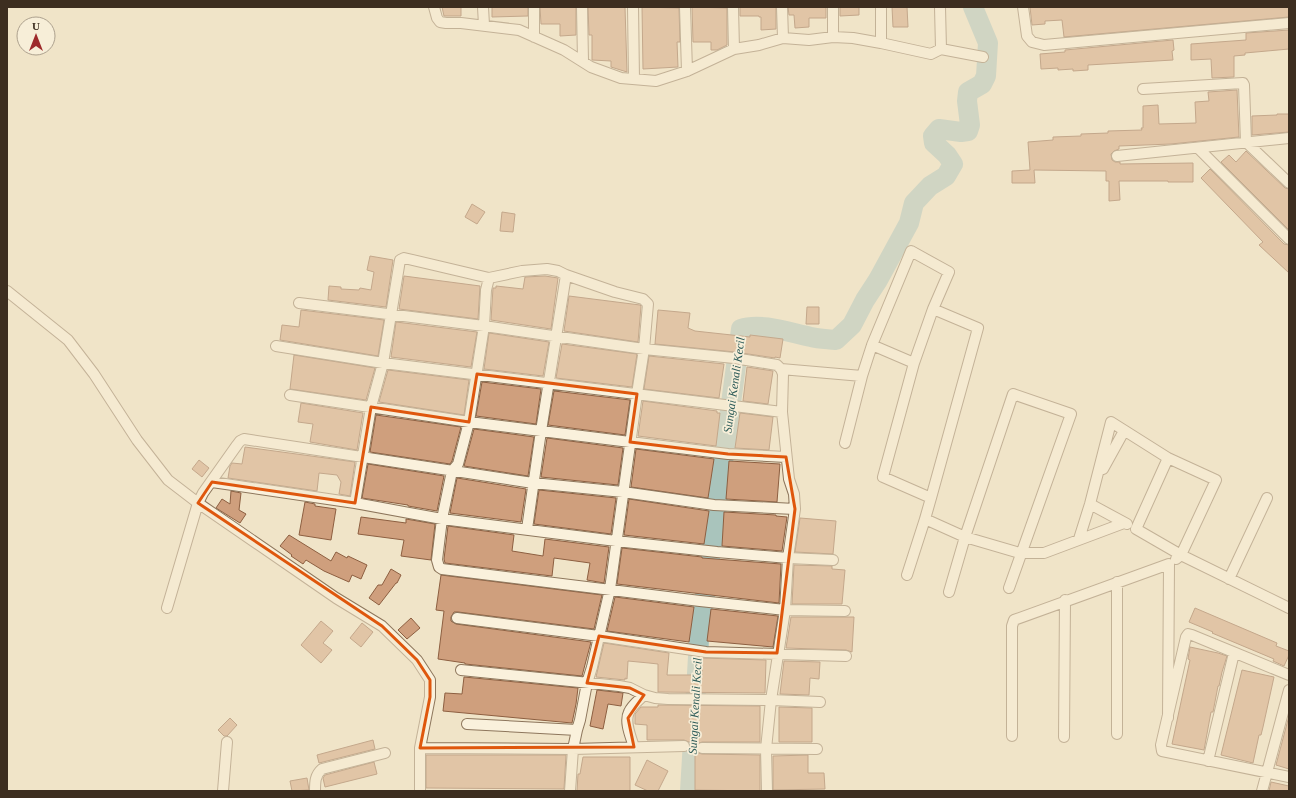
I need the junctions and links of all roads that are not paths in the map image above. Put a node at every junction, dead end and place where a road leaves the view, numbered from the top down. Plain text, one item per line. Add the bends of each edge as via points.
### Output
1 (434, 7) edge
2 (483, 7) edge
3 (534, 7) edge
4 (582, 7) edge
5 (633, 7) edge
6 (685, 7) edge
7 (733, 7) edge
8 (782, 7) edge
9 (833, 7) edge
10 (881, 7) edge
11 (940, 7) edge
12 (1023, 7) edge
13 (1289, 23) edge
14 (484, 25) junction
15 (534, 37) junction
16 (833, 37) junction
17 (782, 38) junction
18 (881, 43) junction
19 (734, 49) junction
20 (941, 49) junction
21 (983, 57) dead end
22 (583, 61) junction
23 (687, 72) junction
24 (634, 79) junction
25 (1143, 90) dead end
26 (1289, 138) edge
27 (1246, 142) junction
28 (1198, 148) junction
29 (1118, 156) dead end
30 (1289, 183) edge
31 (1289, 239) edge
32 (566, 276) junction
33 (488, 278) junction
34 (7, 291) edge
35 (299, 303) dead end
36 (933, 309) junction
37 (391, 315) junction
38 (484, 326) junction
39 (556, 336) junction
40 (872, 345) junction
41 (276, 346) dead end
42 (644, 349) junction
43 (914, 362) junction
44 (383, 363) junction
45 (781, 369) junction
46 (477, 374) junction
47 (862, 376) junction
48 (548, 383) junction
49 (637, 394) junction
50 (290, 395) dead end
51 (371, 407) junction
52 (782, 412) junction
53 (469, 422) junction
54 (541, 430) junction
55 (1124, 431) junction
56 (630, 442) junction
57 (844, 443) dead end
58 (786, 457) junction
59 (364, 458) junction
60 (1168, 458) junction
61 (452, 470) junction
62 (212, 482) junction
63 (1096, 482) junction
64 (533, 483) junction
65 (623, 492) junction
66 (931, 498) junction
67 (1266, 498) dead end
68 (198, 503) junction
69 (355, 504) junction
70 (1090, 504) junction
71 (795, 509) junction
72 (442, 519) junction
73 (925, 519) junction
74 (1124, 523) junction
75 (527, 529) junction
76 (1136, 529) junction
77 (965, 537) junction
78 (1080, 539) junction
79 (616, 541) junction
80 (1020, 553) junction
81 (1181, 555) junction
82 (788, 558) junction
83 (833, 560) dead end
84 (1169, 564) junction
85 (907, 575) dead end
86 (1229, 579) junction
87 (1117, 582) junction
88 (1009, 588) dead end
89 (610, 589) junction
90 (949, 592) dead end
91 (1065, 600) junction
92 (167, 608) dead end
93 (1289, 608) edge
94 (785, 610) junction
95 (845, 611) dead end
96 (457, 618) dead end
97 (599, 636) junction
98 (777, 653) junction
99 (1234, 653) junction
100 (846, 656) dead end
101 (461, 670) dead end
102 (1289, 675) edge
103 (587, 683) junction
104 (644, 695) junction
105 (1288, 695) edge
106 (771, 700) junction
107 (820, 702) dead end
108 (1168, 718) junction
109 (467, 724) dead end
110 (577, 730) junction
111 (1117, 734) dead end
112 (1012, 736) dead end
113 (1064, 737) dead end
114 (227, 742) dead end
115 (684, 746) dead end
116 (634, 747) junction
117 (420, 748) junction
118 (702, 748) dead end
119 (573, 749) junction
120 (766, 749) junction
121 (817, 749) dead end
122 (384, 754) dead end
123 (1208, 761) junction
124 (1266, 773) junction
125 (1289, 777) edge
126 (223, 791) edge
127 (315, 791) edge
128 (420, 791) edge
129 (570, 791) edge
130 (767, 791) edge
131 (1262, 791) edge

1 - 14 street via 440,22
2 - 14 street
3 - 15 street
4 - 22 street
5 - 24 street
6 - 23 street
7 - 19 street
8 - 17 street
9 - 16 street
10 - 18 street
11 - 20 street
12 - 13 street via 1027,36 1032,42 1044,45
14 - 15 street via 519,30
15 - 22 street
16 - 17 street via 809,40
16 - 18 street
17 - 19 street
18 - 20 street via 931,54
19 - 23 street
20 - 21 street
22 - 24 street via 621,78
23 - 24 street via 656,81
25 - 27 street via 1243,83
26 - 27 street
27 - 28 street
27 - 30 street
28 - 29 street
28 - 31 street
32 - 33 street via 558,270 537,268
32 - 39 street
32 - 42 street via 643,299 648,304
33 - 37 street via 401,259
33 - 38 street
34 - 68 street via 68,340 168,480
35 - 37 street
36 - 40 street via 949,272 911,251
36 - 43 street
36 - 66 street via 978,328
37 - 38 street
37 - 44 street
38 - 39 street
38 - 46 street
39 - 42 street
39 - 48 street
40 - 43 street
40 - 47 street
41 - 44 street
42 - 45 street via 736,359 777,366
42 - 49 street
43 - 66 street via 883,477
44 - 46 street
44 - 51 street
45 - 47 street
45 - 52 street
46 - 48 street
46 - 53 street
47 - 57 street
48 - 49 street
48 - 54 street
49 - 52 street
49 - 56 street
50 - 51 street
51 - 53 street
51 - 59 street
52 - 58 street
53 - 54 street
53 - 61 street via 458,464
54 - 56 street
54 - 64 street
55 - 60 street
55 - 63 street
55 - 63 street via 1111,422
56 - 58 street via 723,453
56 - 65 street
58 - 71 street
59 - 61 street
59 - 62 street via 244,439 240,441
59 - 69 street
60 - 76 street
60 - 81 street via 1216,480
61 - 64 street
61 - 72 street
62 - 68 street
62 - 69 street
63 - 70 street
64 - 65 street
64 - 75 street
65 - 71 street via 717,505
65 - 79 street
66 - 73 street
67 - 86 street
68 - 92 street
68 - 117 street via 336,598 382,626 417,660 430,680 430,697
69 - 72 street
70 - 74 street
70 - 78 street
71 - 82 street
72 - 75 street
72 - 89 street via 437,560 442,569
73 - 77 street
73 - 85 street
74 - 76 street
74 - 78 street
75 - 79 street
76 - 81 street
77 - 80 street
77 - 80 street via 1014,394 1071,414
77 - 90 street
78 - 80 street via 1044,553
79 - 82 street
79 - 89 street
80 - 88 street
81 - 84 street
81 - 86 street
82 - 83 street
82 - 94 street
84 - 87 street
84 - 108 street
86 - 93 street
87 - 91 street
87 - 111 street
89 - 94 street
89 - 97 street
91 - 112 street via 1014,620
91 - 113 street
94 - 95 street
94 - 98 street
96 - 97 street
97 - 98 street via 694,651
97 - 103 street
98 - 100 street
98 - 106 street
99 - 102 street
99 - 108 street via 1188,634
99 - 123 street
101 - 103 street
103 - 104 street via 630,688
103 - 110 street
104 - 106 street via 668,699
104 - 116 street via 629,712 629,731
105 - 124 street
106 - 107 street
106 - 120 street
108 - 123 street via 1161,745 1162,751
109 - 110 street
110 - 119 street
114 - 126 street
115 - 116 street
116 - 119 street
117 - 119 street
117 - 128 street
118 - 120 street
119 - 129 street
120 - 121 street
120 - 130 street
122 - 127 street via 322,769 318,773
123 - 124 street
124 - 125 street
124 - 131 street

